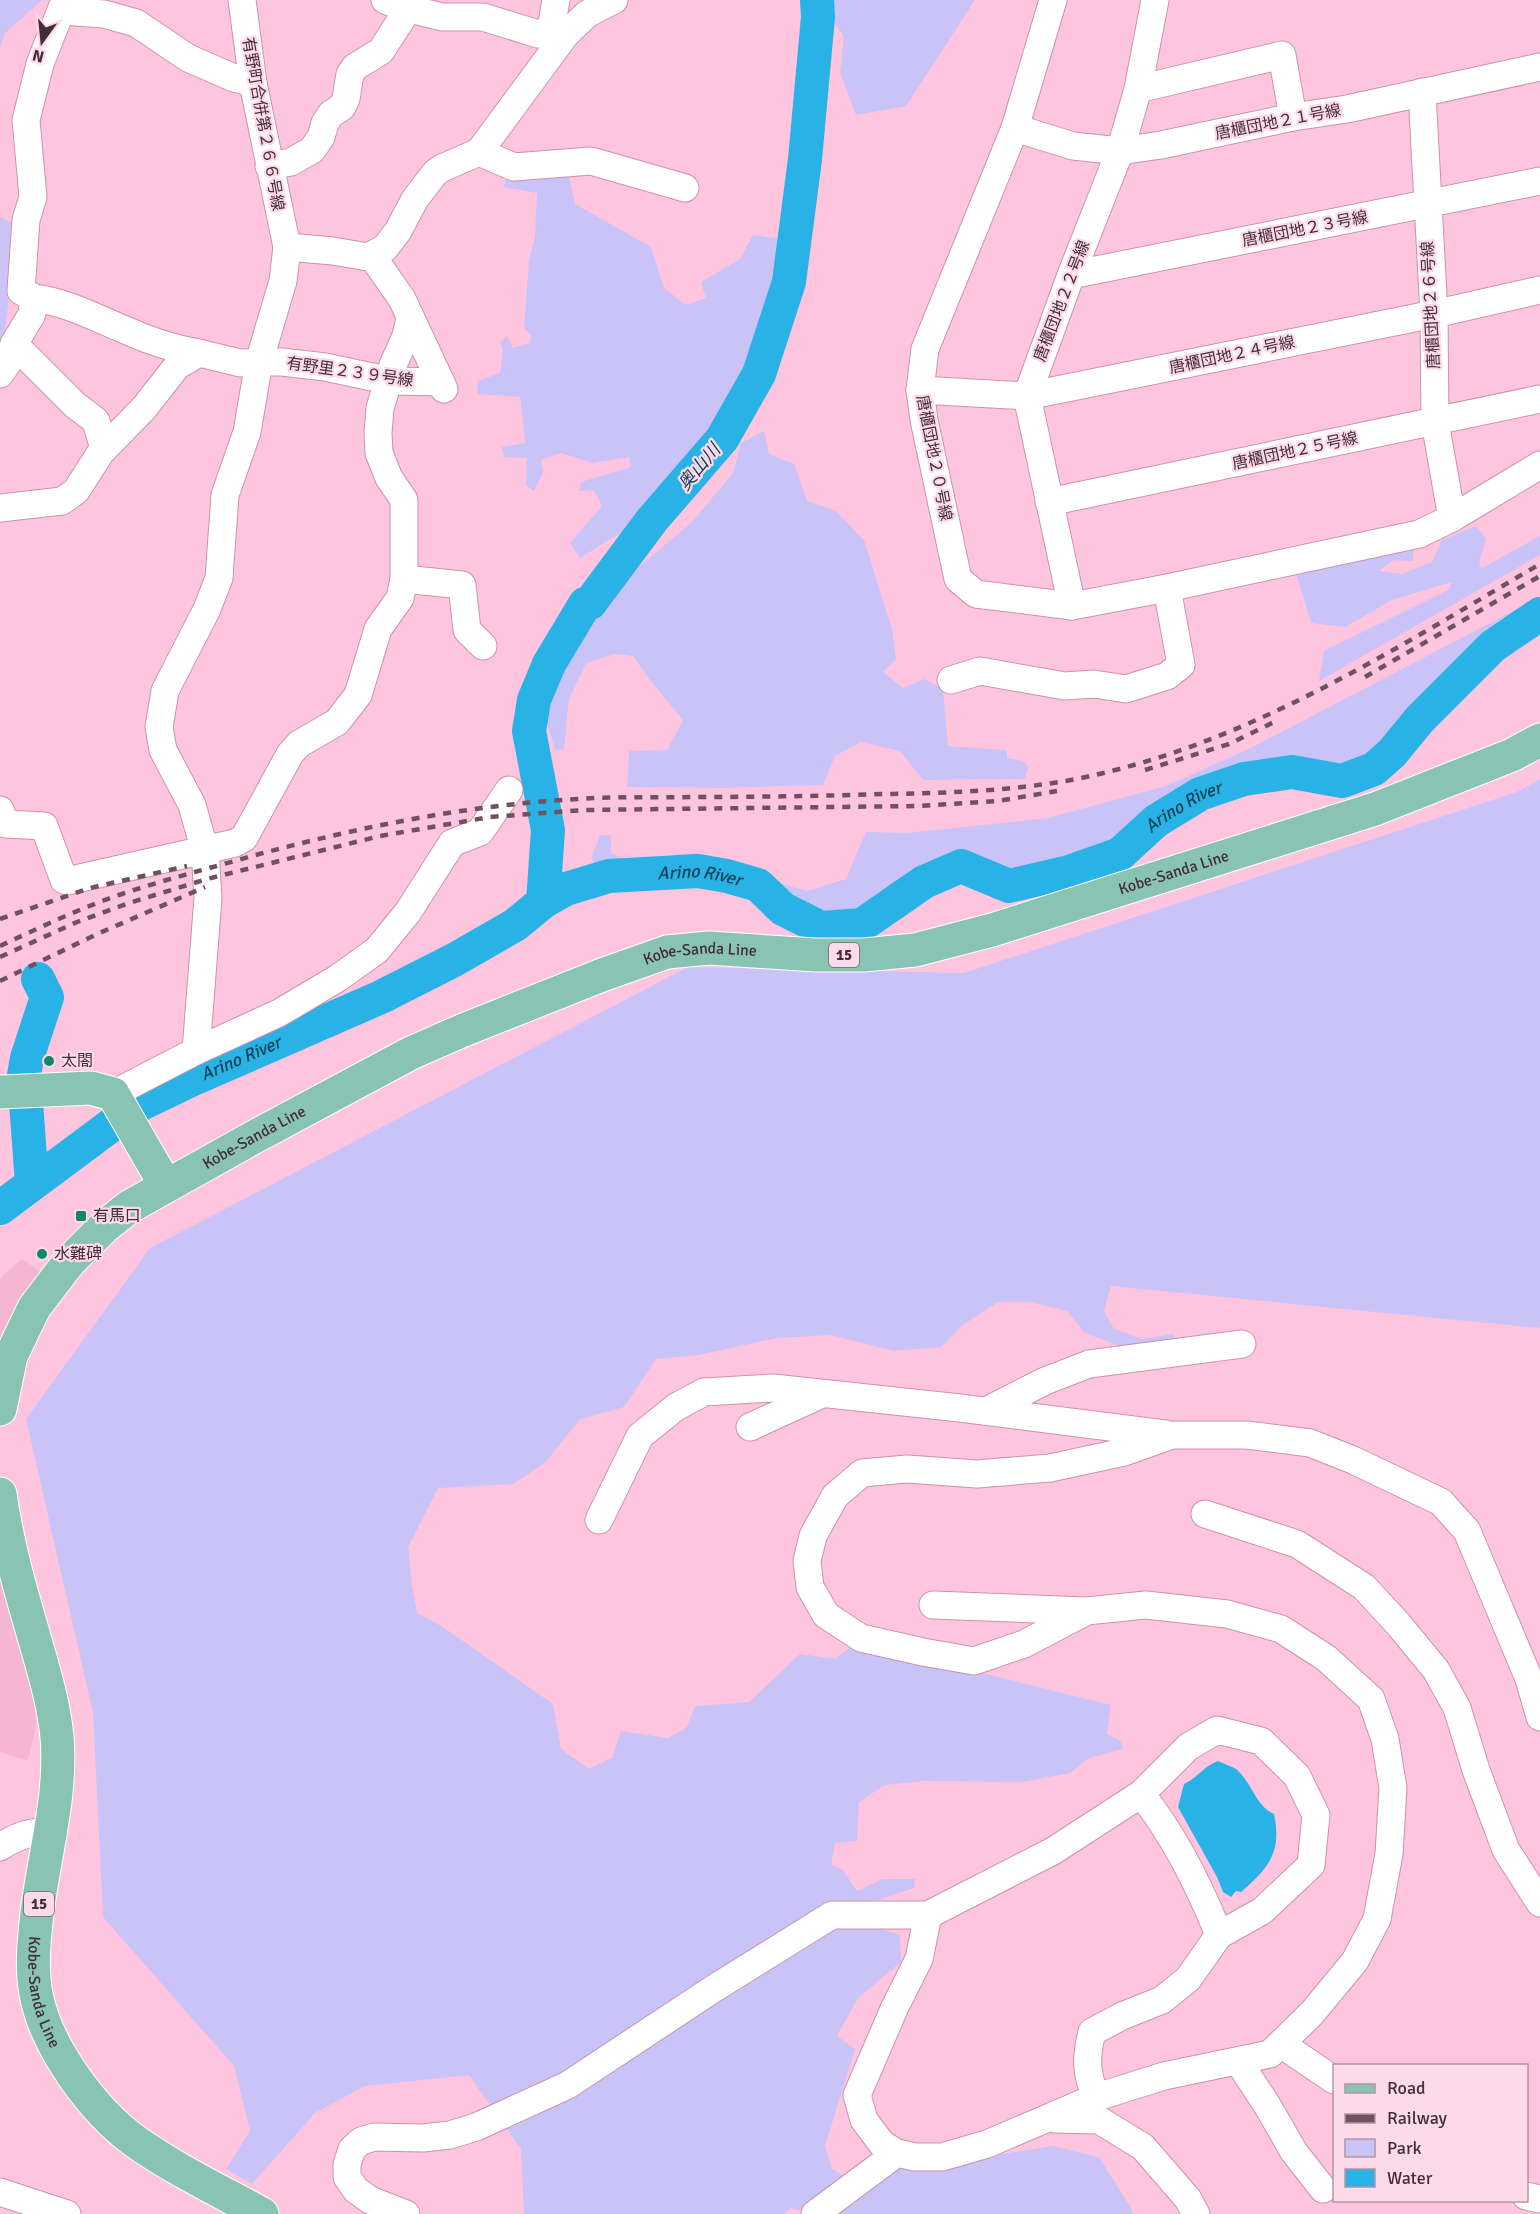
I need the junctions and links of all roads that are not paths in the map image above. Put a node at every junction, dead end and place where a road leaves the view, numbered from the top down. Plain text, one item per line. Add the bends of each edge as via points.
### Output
1 (242, 0) edge
2 (556, 0) edge
3 (1053, 0) edge
4 (1155, 0) edge
5 (397, 4) edge
6 (599, 4) edge
7 (63, 5) edge
8 (444, 8) edge
9 (558, 32) junction
10 (1540, 67) edge
11 (253, 83) junction
12 (1138, 89) junction
13 (1422, 92) junction
14 (1293, 117) junction
15 (1015, 128) junction
16 (479, 152) junction
17 (1120, 152) junction
18 (269, 166) junction
19 (1540, 181) edge
20 (685, 188) dead end
21 (1426, 205) junction
22 (287, 247) junction
23 (372, 256) junction
24 (1071, 275) junction
25 (1540, 290) edge
26 (34, 298) junction
27 (1434, 314) junction
28 (410, 318) junction
29 (14, 344) junction
30 (199, 353) junction
31 (259, 362) junction
32 (0, 374) edge
33 (389, 380) junction
34 (920, 390) junction
35 (1026, 396) junction
36 (1540, 399) edge
37 (1435, 422) junction
38 (104, 450) junction
39 (1540, 465) edge
40 (1049, 502) junction
41 (0, 508) edge
42 (1452, 518) junction
43 (405, 579) junction
44 (1167, 588) junction
45 (1072, 606) junction
46 (483, 646) dead end
47 (951, 680) dead end
48 (1540, 740) edge
49 (509, 790) dead end
50 (0, 810) edge
51 (205, 851) junction
52 (196, 1050) junction
53 (16, 1091) edge
54 (116, 1098) junction
55 (160, 1175) junction
56 (1242, 1344) dead end
57 (823, 1393) junction
58 (0, 1409) edge
59 (986, 1411) junction
60 (750, 1427) dead end
61 (1172, 1435) junction
62 (0, 1494) edge
63 (1205, 1514) dead end
64 (599, 1520) dead end
65 (933, 1605) dead end
66 (1086, 1611) junction
67 (1540, 1717) edge
68 (1142, 1794) junction
69 (50, 1831) junction
70 (0, 1847) edge
71 (1540, 1903) edge
72 (928, 1915) junction
73 (1219, 1935) junction
74 (1281, 2044) junction
75 (1238, 2061) junction
76 (1333, 2079) edge
77 (1097, 2097) junction
78 (1043, 2118) junction
79 (897, 2153) junction
80 (1323, 2189) dead end
81 (0, 2192) edge
82 (67, 2214) edge
83 (262, 2214) edge
84 (406, 2214) edge
85 (815, 2214) edge
86 (1196, 2214) edge

1 - 11 street, 有野町合併第２６６号線
2 - 9 street
3 - 15 street, 唐櫃団地２０号線
4 - 12 street, 唐櫃団地２２号線
5 - 8 street
5 - 18 street via 381,51 350,74 346,99 331,114 312,150 291,162
6 - 9 street
7 - 11 street via 136,23 188,58
7 - 26 street via 40,64 26,120 33,197 26,220 21,291
8 - 9 street via 538,34
9 - 16 street
10 - 13 street, 唐櫃団地２１号線
11 - 18 street, 有野町合併第２６６号線
12 - 14 street via 1282,55
12 - 17 street, 唐櫃団地２２号線
13 - 14 street, 唐櫃団地２１号線
13 - 21 street, 唐櫃団地２６号線
14 - 17 street, 唐櫃団地２１号線
15 - 17 street, 唐櫃団地２１号線 via 1073,146
15 - 34 street, 唐櫃団地２０号線 via 925,349
16 - 20 street via 514,167 591,161
16 - 23 street via 435,173 398,231 385,248
17 - 24 street, 唐櫃団地２２号線
18 - 22 street, 有野町合併第２６６号線
19 - 21 street, 唐櫃団地２３号線
21 - 24 street, 唐櫃団地２３号線
21 - 27 street, 唐櫃団地２６号線
22 - 23 street
22 - 31 street, 有野町合併第２６６号線 via 283,281
23 - 28 street
24 - 35 street, 唐櫃団地２２号線
25 - 27 street, 唐櫃団地２４号線
26 - 29 street via 32,314
26 - 30 street, 有野里２３９号線 via 52,300 126,331
27 - 35 street, 唐櫃団地２４号線
27 - 37 street, 唐櫃団地２６号線
28 - 33 street
28 - 33 street, 有野里２３９号線 via 442,385
29 - 32 street
29 - 38 street via 96,421
30 - 31 street, 有野里２３９号線 via 240,363
30 - 38 street via 177,366
31 - 33 street, 有野里２３９号線 via 325,367
31 - 51 street, 有野町合併第２６６号線 via 246,432 225,495 219,578 165,691 159,727 163,750 192,805
33 - 43 street via 380,408 379,453 404,500
34 - 35 street, 唐櫃団地２４号線
34 - 45 street, 唐櫃団地２０号線 via 958,579 976,594
35 - 40 street
36 - 37 street, 唐櫃団地２５号線
37 - 40 street, 唐櫃団地２５号線
37 - 42 street, 唐櫃団地２６号線
38 - 41 street via 76,491 62,501
39 - 42 street, 唐櫃団地２０号線
40 - 45 street
42 - 44 street, 唐櫃団地２０号線 via 1419,534
43 - 46 street via 462,585 467,630
43 - 51 street via 399,598 378,629 358,695 337,722 290,754 244,838
44 - 45 street, 唐櫃団地２０号線
44 - 47 street via 1181,665 1167,676 1126,689 1094,684 1065,686 980,671
48 - 55 main road, Kobe-Sanda Line / 15 via 1512,755 1375,809 992,930 915,950 864,955 709,948 667,952 534,1001 411,1053
49 - 52 street via 480,832 452,843 408,912 378,950 279,1013
50 - 51 street via 6,824 44,826 67,881
51 - 52 street, 有野町合併第２６６号線 via 208,898
52 - 54 street
53 - 54 main road via 91,1088
54 - 55 main road
55 - 58 main road, Kobe-Sanda Line / 15 via 69,1262 45,1292 11,1356
56 - 59 street via 1089,1364
57 - 59 street
57 - 60 street
57 - 64 street via 773,1388 704,1392 676,1407 640,1436
59 - 61 street
61 - 66 street via 1124,1452 1050,1468 977,1473 907,1469 862,1473 835,1496 813,1536 807,1560 810,1587 826,1615 861,1638 923,1652 974,1661 1023,1644
61 - 67 street via 1246,1436 1310,1443 1441,1502 1467,1531 1529,1679
62 - 69 main road, Kobe-Sanda Line / 15 via 11,1556 48,1685 56,1729 57,1765
63 - 71 street via 1297,1544 1364,1587 1399,1625 1436,1670 1457,1708 1506,1850
65 - 66 street
66 - 74 street via 1146,1605 1227,1614 1281,1629 1326,1658 1371,1700 1385,1739 1393,1788 1389,1854 1377,1919 1356,1961
68 - 72 street via 1053,1851
68 - 73 street via 1200,1887
68 - 73 street via 1188,1746 1217,1730 1261,1741 1297,1776 1316,1815 1311,1865 1262,1911
69 - 70 street via 31,1832
69 - 83 main road, Kobe-Sanda Line / 15 via 33,1971 37,1997 55,2044 110,2121 160,2158
72 - 79 street via 919,1959 857,2095 864,2120 882,2144
72 - 84 street via 832,1915 568,2085 450,2135 375,2137 361,2141 352,2149 347,2177 370,2200
73 - 77 street via 1188,1979 1162,2000 1092,2032 1086,2053 1089,2082
74 - 75 street via 1270,2054
74 - 76 street
75 - 77 street via 1164,2076
75 - 80 street via 1294,2152
77 - 78 street
78 - 79 street via 987,2144 942,2157
78 - 86 street via 1099,2120 1143,2147 1188,2199
79 - 85 street
81 - 82 street

